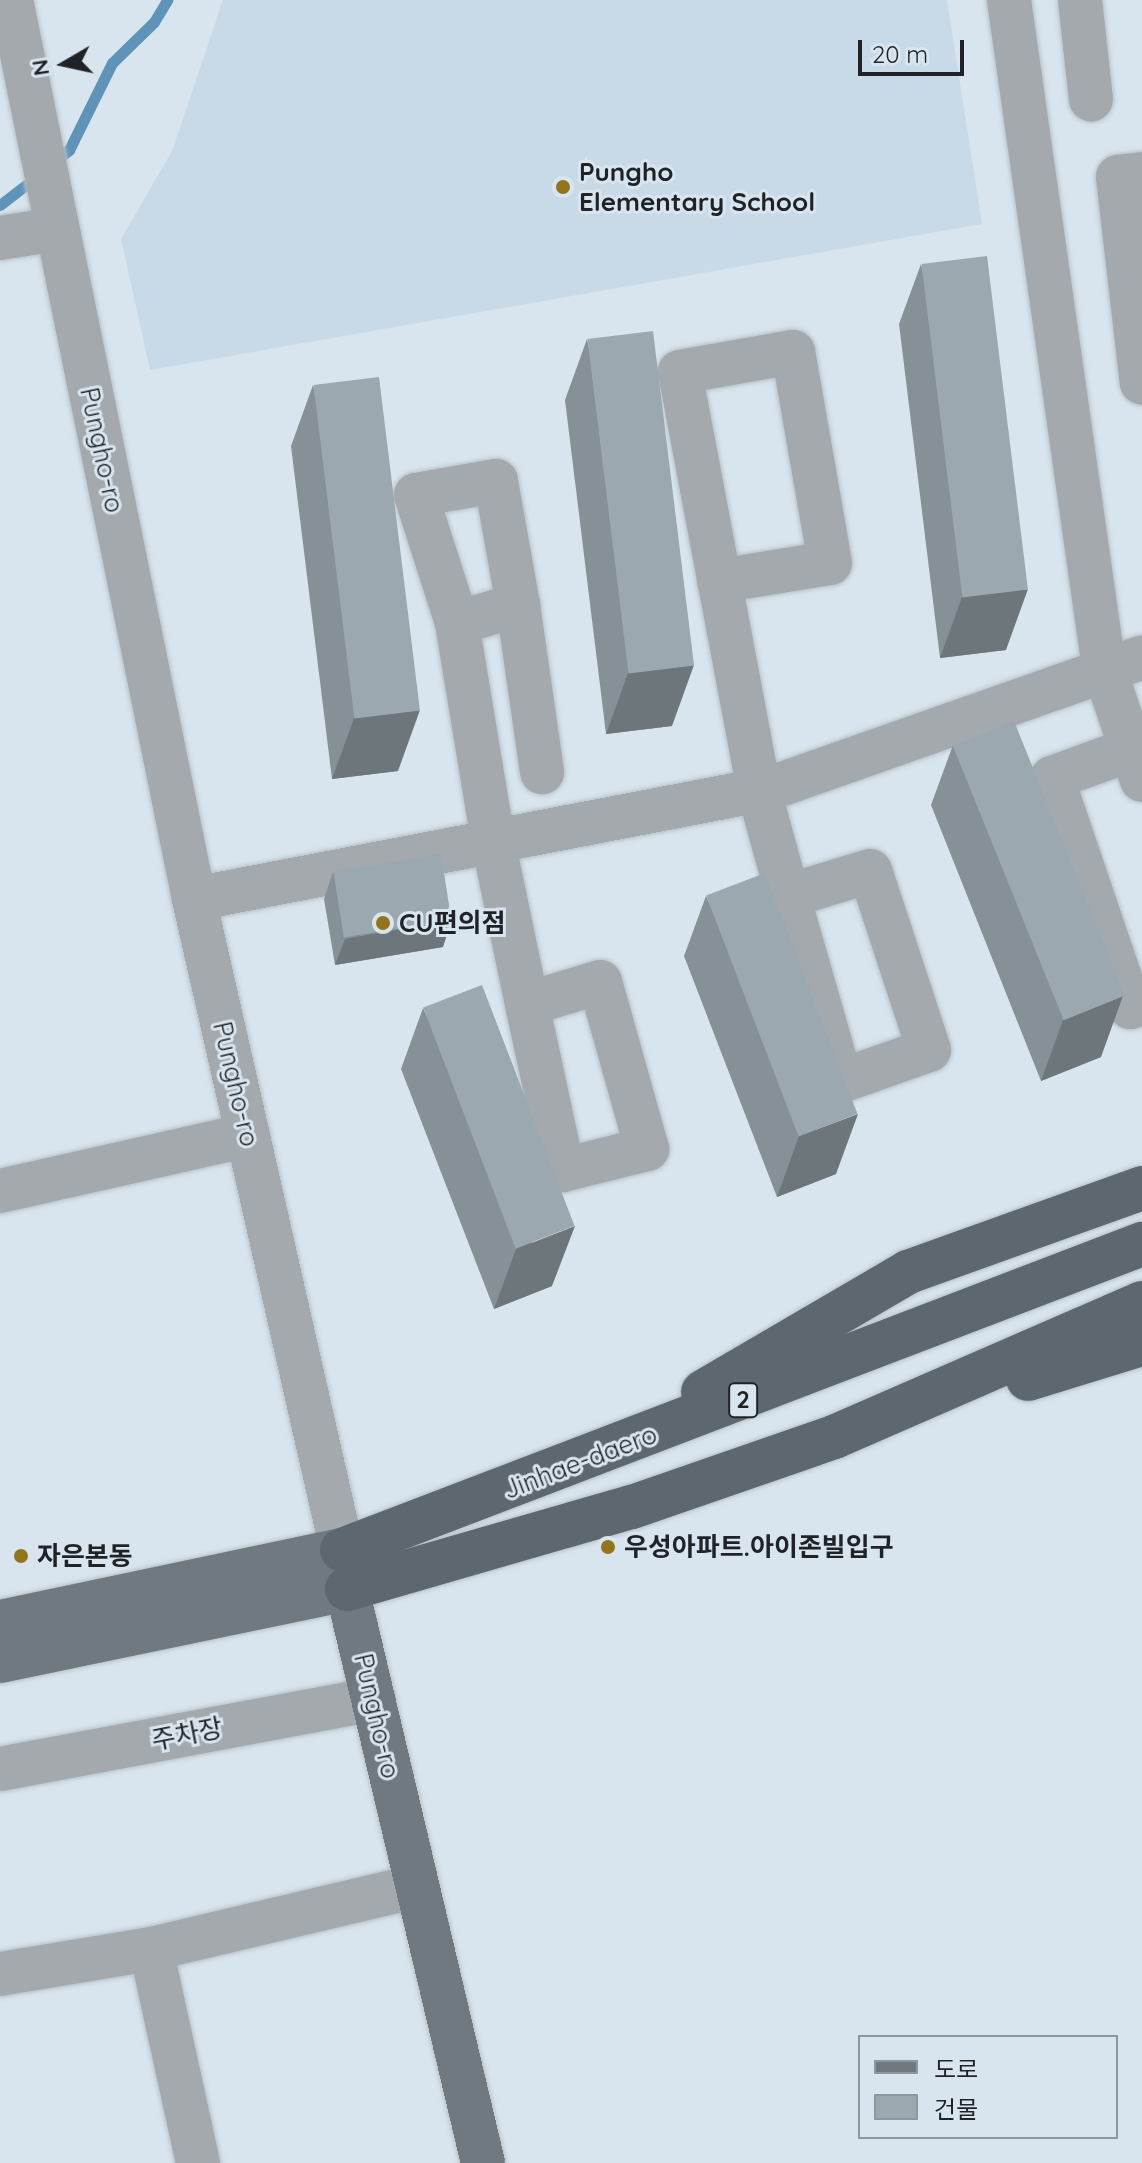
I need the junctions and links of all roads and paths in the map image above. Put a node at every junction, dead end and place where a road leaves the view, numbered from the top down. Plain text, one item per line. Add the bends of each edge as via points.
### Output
1 (1009, 0) edge
2 (1080, 0) edge
3 (7, 4) edge
4 (1091, 99) dead end
5 (1142, 174) edge
6 (57, 229) junction
7 (0, 238) edge
8 (1142, 383) edge
9 (719, 581) junction
10 (518, 605) junction
11 (457, 623) junction
12 (1123, 663) edge
13 (1137, 764) edge
14 (542, 772) dead end
15 (759, 791) junction
16 (493, 841) junction
17 (788, 896) junction
18 (194, 899) junction
19 (1142, 1003) edge
20 (527, 1004) dead end
21 (248, 1135) junction
22 (1142, 1188) edge
23 (0, 1191) edge
24 (1142, 1244) edge
25 (1142, 1303) edge
26 (1142, 1344) edge
27 (834, 1437) junction
28 (587, 1460) junction
29 (345, 1570) junction
30 (0, 1622) edge
31 (0, 1661) edge
32 (373, 1699) junction
33 (0, 1769) edge
34 (417, 1886) junction
35 (151, 1949) junction
36 (0, 1974) edge
37 (198, 2163) edge
38 (483, 2163) edge

1 - 12 street
2 - 4 street
3 - 6 street, Pungho-ro
5 - 8 street via 1118,177
6 - 7 street
6 - 18 street, Pungho-ro
9 - 9 street via 680,372 793,352 830,563
9 - 15 street
10 - 11 street
10 - 11 street via 496,481 416,495
10 - 14 street
11 - 16 street
12 - 13 street
12 - 15 street
13 - 19 street via 1052,778 1130,1007
15 - 16 street
15 - 17 street
16 - 18 street
16 - 20 street
17 - 17 street via 841,1081 929,1050 870,871
18 - 21 street, Pungho-ro
21 - 23 street
21 - 29 street, Pungho-ro
22 - 28 highway via 908,1272
24 - 28 highway, Jinhae-daero / 2
25 - 27 highway, Jinhae-daero / 2
26 - 27 highway
27 - 29 highway, Jinhae-daero / 2 via 632,1507
28 - 29 highway, Jinhae-daero / 2
29 - 30 main road, Jinhae-daero / 2
29 - 31 main road, Jinhae-daero / 2
29 - 32 main road, Pungho-ro
32 - 33 street, 주차장
32 - 34 main road, Pungho-ro
34 - 35 street
34 - 38 main road, Pungho-ro
35 - 36 street
35 - 37 street

